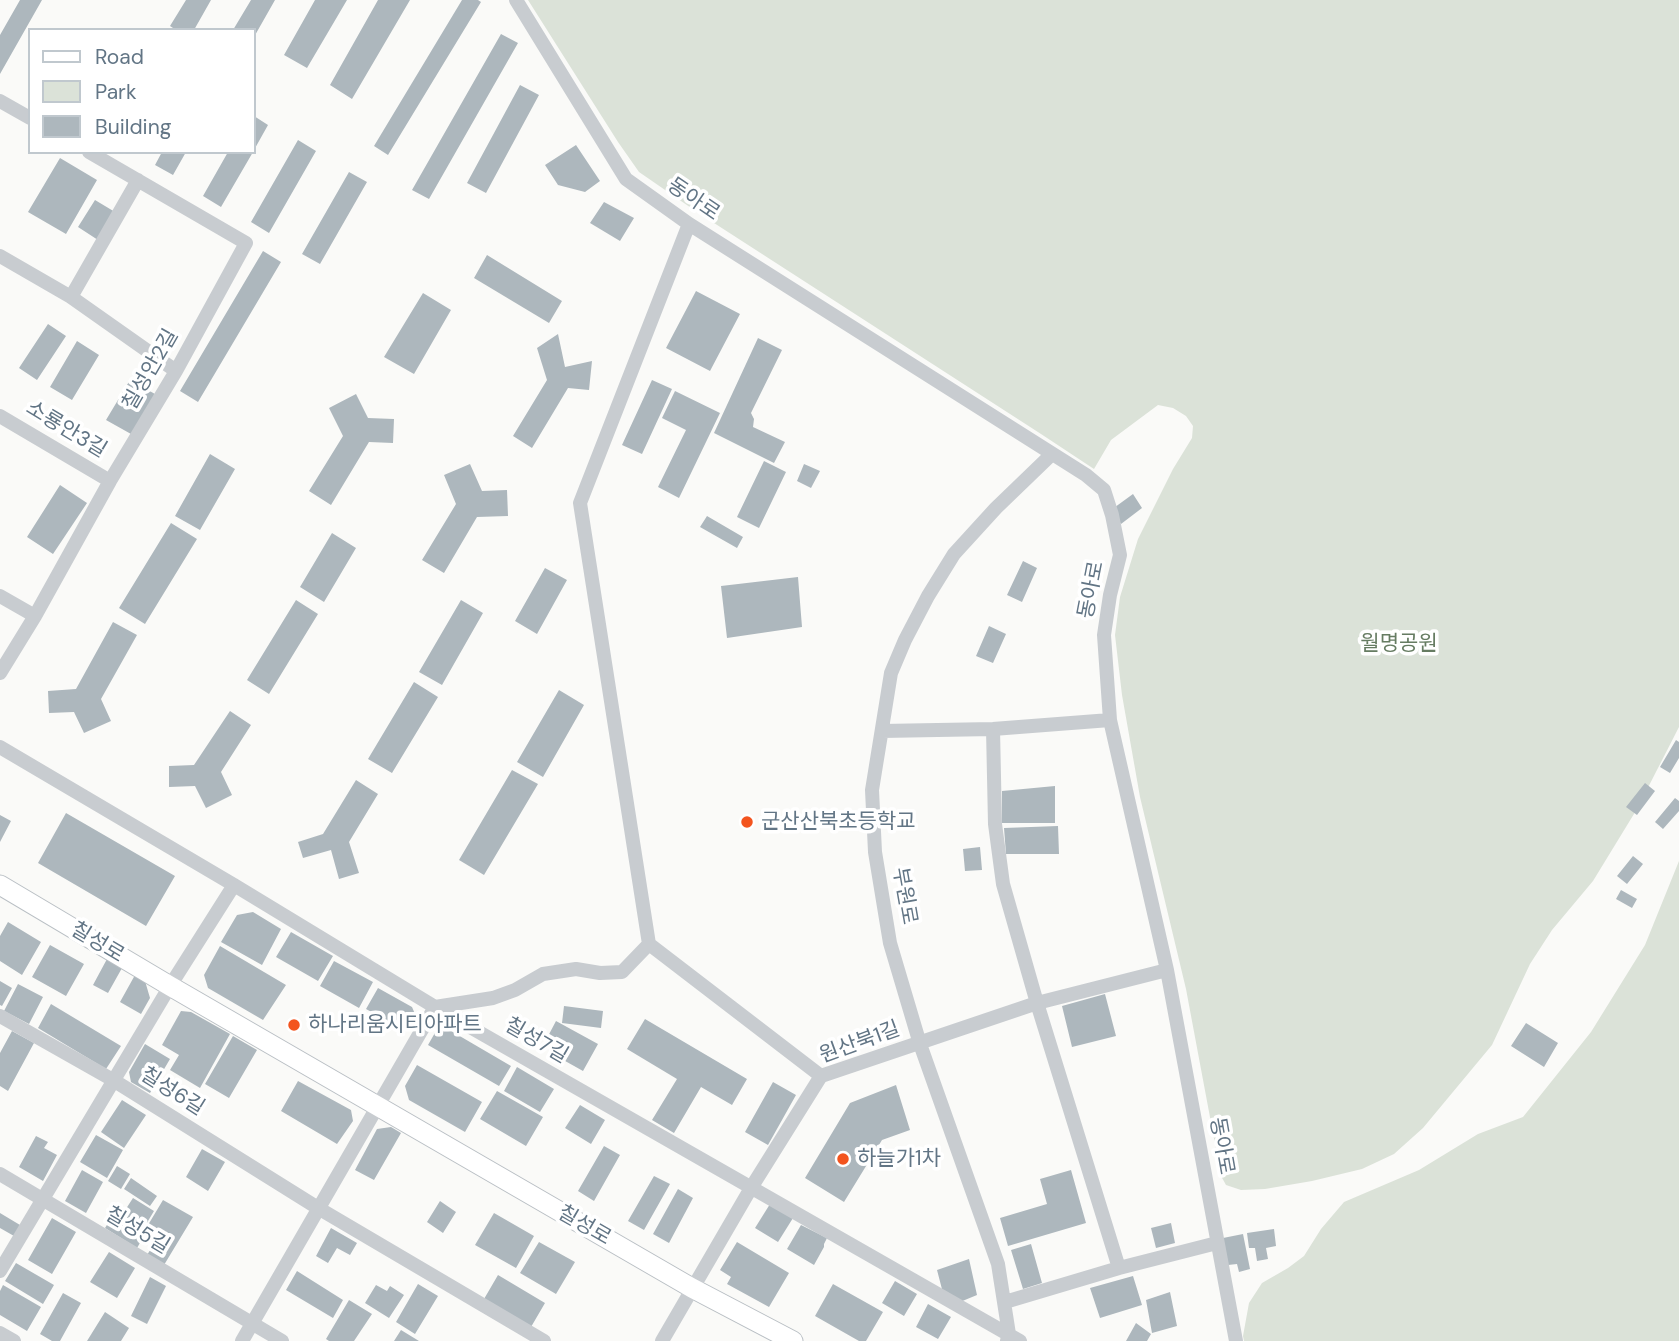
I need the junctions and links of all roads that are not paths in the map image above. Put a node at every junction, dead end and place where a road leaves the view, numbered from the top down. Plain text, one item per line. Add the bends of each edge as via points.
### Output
1 (516, 0) edge
2 (0, 101) edge
3 (28, 117) edge
4 (92, 154) edge
5 (138, 180) junction
6 (689, 224) junction
7 (0, 256) edge
8 (71, 297) junction
9 (176, 371) junction
10 (0, 416) edge
11 (1052, 454) junction
12 (110, 481) junction
13 (0, 596) edge
14 (35, 617) junction
15 (0, 673) edge
16 (1110, 720) junction
17 (992, 729) junction
18 (882, 731) junction
19 (0, 747) edge
20 (0, 885) edge
21 (234, 885) junction
22 (649, 944) junction
23 (1167, 970) junction
24 (170, 986) junction
25 (1037, 1003) junction
26 (435, 1007) junction
27 (0, 1016) edge
28 (920, 1044) junction
29 (821, 1076) junction
30 (113, 1080) junction
31 (377, 1106) junction
32 (0, 1174) edge
33 (751, 1188) junction
34 (42, 1199) junction
35 (318, 1208) junction
36 (1217, 1243) junction
37 (1119, 1268) junction
38 (0, 1271) edge
39 (692, 1288) junction
40 (1005, 1302) junction
41 (252, 1323) junction
42 (0, 1333) edge
43 (1012, 1339) edge
44 (14, 1341) edge
45 (242, 1341) edge
46 (282, 1341) edge
47 (544, 1341) edge
48 (662, 1341) edge
49 (793, 1341) edge
50 (1236, 1341) edge

1 - 6 street, 동아로 via 626,179
2 - 3 street
4 - 5 street, 칠성안2길
5 - 8 street
5 - 9 street, 칠성안2길 via 246,243
6 - 11 street, 동아로
6 - 22 street via 580,503
7 - 8 street
8 - 9 street
9 - 12 street, 칠성안2길
10 - 12 street, 소룡안3길
11 - 16 street, 동아로 via 1104,490 1112,515 1120,555 1104,635
11 - 18 street, 부원로 via 996,508 940,576 891,673
12 - 14 street, 칠성안2길
13 - 14 street
14 - 15 street, 칠성안2길
16 - 17 street
16 - 23 street, 동아로
17 - 18 street
17 - 25 street via 995,824 1003,884
18 - 28 street, 부원로 via 872,790 875,852 890,943
19 - 21 street, 칠성7길
20 - 24 street, 칠성로
21 - 24 street
21 - 26 street, 칠성7길
22 - 26 street via 622,972 576,969 543,974 493,998
22 - 29 street
23 - 25 street, 원산북1길
23 - 36 street, 동아로
24 - 30 street
24 - 31 street, 칠성로
25 - 28 street, 원산북1길
25 - 37 street
26 - 31 street
26 - 33 street, 칠성7길
27 - 30 street, 칠성6길
28 - 29 street, 원산북1길
28 - 40 street, 부원로 via 998,1264
29 - 33 street, 원산북1길
30 - 34 street
30 - 35 street, 칠성6길
31 - 35 street
31 - 39 street, 칠성로
32 - 34 street, 칠성5길
33 - 39 street, 원산북1길
33 - 43 street, 칠성7길
34 - 38 street
34 - 41 street, 칠성5길
35 - 41 street
35 - 47 street, 칠성6길
36 - 37 street
36 - 50 street, 동아로
37 - 40 street
39 - 48 street, 원산북1길
39 - 49 street, 칠성로
40 - 43 street, 부원로
41 - 45 street
41 - 46 street, 칠성5길
42 - 44 street

